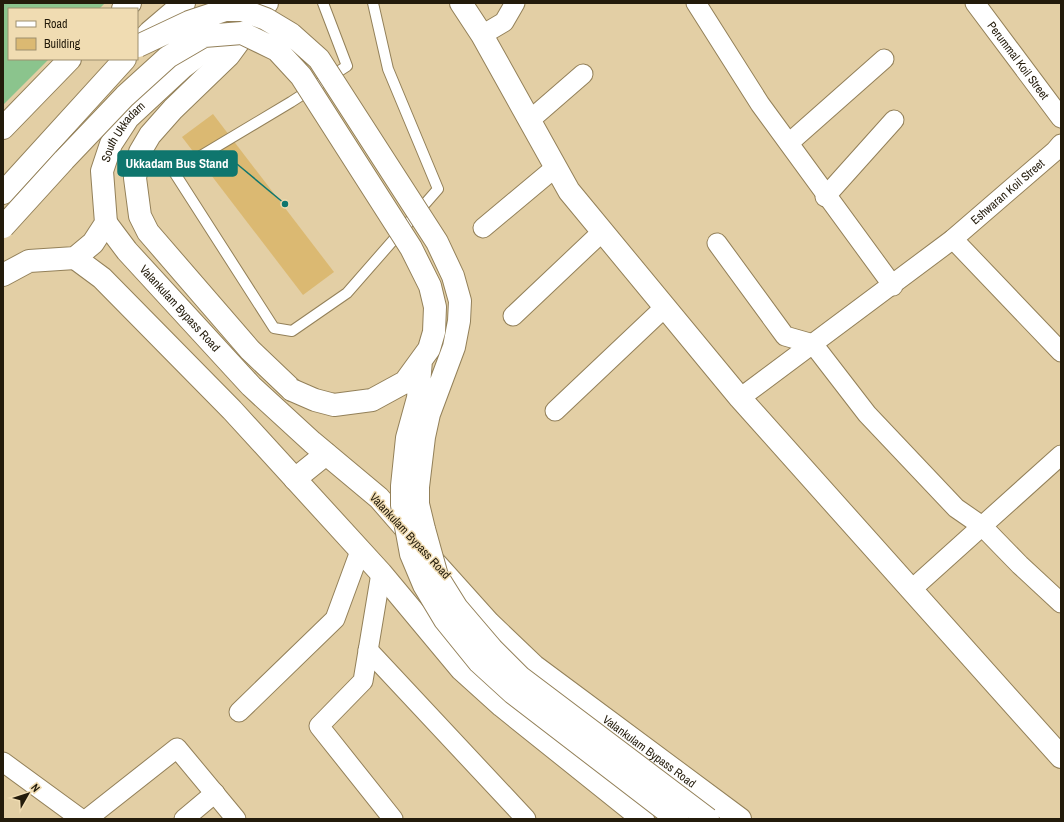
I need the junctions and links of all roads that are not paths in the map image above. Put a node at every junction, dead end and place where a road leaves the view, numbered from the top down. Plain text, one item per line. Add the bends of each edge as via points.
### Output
1 (184, 3) edge
2 (323, 3) edge
3 (373, 3) edge
4 (461, 3) edge
5 (515, 3) edge
6 (696, 3) edge
7 (975, 3) edge
8 (266, 4) edge
9 (482, 35) junction
10 (138, 45) edge
11 (138, 48) edge
12 (884, 59) dead end
13 (69, 60) edge
14 (124, 60) edge
15 (583, 74) dead end
16 (1061, 118) edge
17 (530, 120) junction
18 (894, 120) dead end
19 (3, 128) edge
20 (789, 143) junction
21 (1059, 151) edge
22 (556, 167) junction
23 (3, 193) edge
24 (826, 196) junction
25 (106, 223) junction
26 (3, 227) edge
27 (483, 228) dead end
28 (603, 231) junction
29 (954, 239) junction
30 (717, 242) dead end
31 (75, 258) junction
32 (3, 275) edge
33 (893, 286) junction
34 (665, 307) junction
35 (513, 316) dead end
36 (813, 344) junction
37 (1061, 352) edge
38 (422, 360) junction
39 (740, 398) junction
40 (555, 411) dead end
41 (326, 454) junction
42 (1061, 455) edge
43 (294, 479) junction
44 (982, 526) junction
45 (360, 550) junction
46 (381, 573) junction
47 (911, 590) junction
48 (1061, 602) edge
49 (368, 650) junction
50 (239, 712) dead end
51 (1061, 757) edge
52 (3, 762) edge
53 (214, 793) junction
54 (80, 819) edge
55 (87, 819) edge
56 (184, 819) edge
57 (236, 819) edge
58 (393, 819) edge
59 (526, 819) edge
60 (643, 819) edge
61 (677, 819) edge
62 (708, 819) edge
63 (740, 819) edge

1 - 10 main road
2 - 3 lane via 347,66 174,172 274,328 292,331 347,293 438,189 388,68
4 - 9 main road
5 - 9 street via 504,22
6 - 20 street via 760,104
7 - 16 street, Perummal Koil Street
8 - 25 main road, South Ukkadam via 183,67 128,118 111,144 102,171
8 - 38 main road, bridge via 229,56 150,134 140,152 135,178 140,216 148,232 250,350 292,390 334,405 366,402 405,382
9 - 17 main road
11 - 62 main road, bridge via 189,22 225,10 242,10 266,19 291,34 319,59 436,242 453,276 460,301 454,346 429,414 418,487 418,504 437,576 457,608 520,677
12 - 20 street
13 - 19 main road
14 - 23 main road
15 - 17 street
17 - 22 main road
18 - 24 street
20 - 24 street
21 - 29 street, Eshwaran Koil Street
22 - 27 street
22 - 28 main road via 569,190
24 - 33 street
25 - 31 main road via 93,244
25 - 41 main road, Valankulam Bypass Road via 127,251 251,386
26 - 38 main road, bridge via 125,96 168,57 204,36 242,33 277,50 301,76 411,248 430,286 435,307 434,332 429,349
28 - 34 main road
28 - 35 street
29 - 33 street, Eshwaran Koil Street
29 - 37 street
30 - 36 street via 785,336
31 - 32 main road via 29,261
31 - 43 main road via 102,278 232,410
33 - 36 street, Eshwaran Koil Street
34 - 39 main road
34 - 40 street
36 - 39 street, Eshwaran Koil Street
36 - 44 street via 867,414 956,508
38 - 61 main road, bridge via 418,398 407,438 402,498 411,554 424,585 445,620 479,662 513,693
39 - 47 main road
41 - 43 main road
41 - 63 main road, Valankulam Bypass Road via 379,498 489,623 534,666
42 - 44 street
43 - 45 main road
44 - 47 street
44 - 48 street
45 - 46 main road
45 - 50 street via 335,619
46 - 49 street
46 - 60 main road via 461,669 502,706
47 - 51 main road
49 - 58 street via 363,681 319,726
49 - 59 street
52 - 54 street
53 - 55 street via 176,748
53 - 56 street
53 - 57 street

